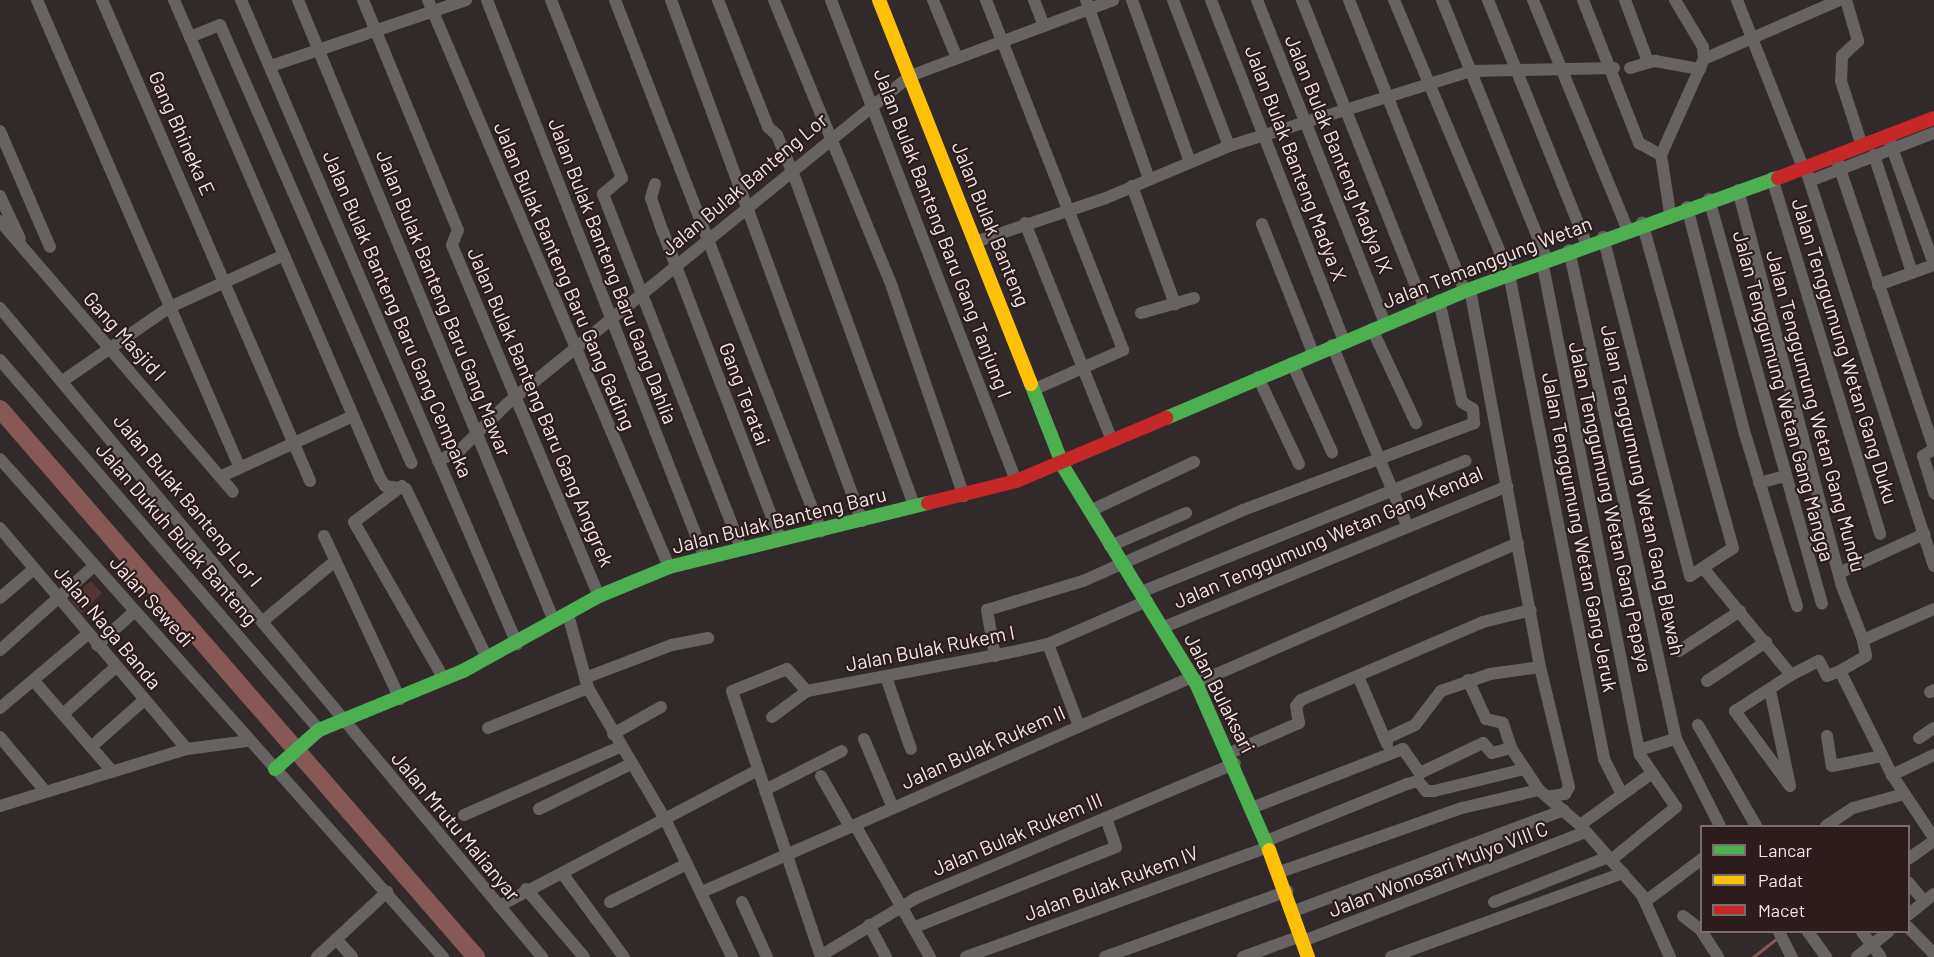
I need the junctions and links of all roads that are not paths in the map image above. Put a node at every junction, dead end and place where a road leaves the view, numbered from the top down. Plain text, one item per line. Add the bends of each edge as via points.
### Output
1 (37, 0) edge
2 (102, 0) edge
3 (174, 0) edge
4 (241, 0) edge
5 (298, 0) edge
6 (363, 0) edge
7 (466, 0) edge
8 (487, 0) edge
9 (551, 0) edge
10 (615, 0) edge
11 (671, 0) edge
12 (718, 0) edge
13 (774, 0) edge
14 (831, 0) edge
15 (879, 0) edge
16 (933, 0) edge
17 (986, 0) edge
18 (1034, 0) edge
19 (1113, 0) edge
20 (1132, 0) edge
21 (1173, 0) edge
22 (1211, 0) edge
23 (1257, 0) edge
24 (1302, 0) edge
25 (1349, 0) edge
26 (1394, 0) edge
27 (1442, 0) edge
28 (1488, 0) edge
29 (1533, 0) edge
30 (1583, 0) edge
31 (1625, 0) edge
32 (1675, 0) edge
33 (1737, 0) edge
34 (1840, 0) edge
35 (1846, 0) edge
36 (1088, 4) edge
37 (430, 5) edge
38 (1044, 26) junction
39 (376, 33) junction
40 (190, 37) junction
41 (1754, 38) junction
42 (1002, 42) junction
43 (320, 51) junction
44 (957, 58) junction
45 (1648, 62) junction
46 (1702, 64) junction
47 (271, 66) junction
48 (1560, 66) junction
49 (1611, 67) junction
50 (1514, 68) junction
51 (1630, 68) dead end
52 (1472, 71) junction
53 (910, 76) junction
54 (1428, 83) junction
55 (1386, 95) junction
56 (873, 103) junction
57 (1344, 109) junction
58 (1934, 118) edge
59 (1305, 121) junction
60 (0, 131) edge
61 (1934, 133) edge
62 (1265, 135) junction
63 (831, 137) junction
64 (1229, 146) junction
65 (1862, 146) junction
66 (1883, 146) junction
67 (1661, 155) junction
68 (1843, 161) junction
69 (1190, 162) junction
70 (790, 169) junction
71 (1807, 174) junction
72 (1149, 179) junction
73 (1773, 182) junction
74 (655, 184) dead end
75 (1132, 186) junction
76 (1739, 193) junction
77 (0, 196) edge
78 (749, 202) junction
79 (1711, 204) junction
80 (1069, 208) junction
81 (1688, 210) junction
82 (1670, 213) junction
83 (0, 222) edge
84 (1025, 223) junction
85 (1262, 224) dead end
86 (1643, 226) junction
87 (1627, 228) junction
88 (711, 236) junction
89 (978, 240) junction
90 (1604, 242) junction
91 (20, 243) junction
92 (1586, 243) junction
93 (50, 246) dead end
94 (284, 255) junction
95 (1570, 257) junction
96 (1544, 265) junction
97 (675, 266) junction
98 (1933, 267) edge
99 (1912, 273) junction
100 (1510, 278) junction
101 (226, 281) junction
102 (1878, 285) junction
103 (1469, 292) junction
104 (641, 296) junction
105 (1194, 298) dead end
106 (1175, 304) junction
107 (1440, 306) junction
108 (170, 307) junction
109 (1424, 307) junction
110 (0, 308) edge
111 (1141, 313) dead end
112 (611, 318) junction
113 (1378, 326) junction
114 (1338, 343) junction
115 (109, 346) junction
116 (574, 347) junction
117 (1313, 353) junction
118 (0, 360) edge
119 (1292, 363) junction
120 (1085, 370) junction
121 (1258, 377) junction
122 (64, 380) junction
123 (1035, 389) junction
124 (514, 398) junction
125 (353, 416) junction
126 (1416, 423) dead end
127 (1931, 429) edge
128 (476, 432) junction
129 (1112, 441) junction
130 (293, 442) junction
131 (1332, 452) dead end
132 (1382, 456) junction
133 (0, 459) edge
134 (438, 461) junction
135 (1466, 461) dead end
136 (1194, 462) dead end
137 (411, 463) dead end
138 (1299, 464) dead end
139 (239, 466) junction
140 (1065, 469) junction
141 (222, 476) junction
142 (1785, 476) junction
143 (310, 481) dead end
144 (1016, 481) junction
145 (1759, 483) junction
146 (402, 486) junction
147 (1507, 486) junction
148 (1396, 490) junction
149 (233, 492) dead end
150 (1934, 493) edge
151 (964, 496) junction
152 (914, 506) junction
153 (1090, 511) junction
154 (1186, 513) dead end
155 (862, 521) junction
156 (1406, 523) junction
157 (0, 528) edge
158 (821, 531) junction
159 (1880, 534) dead end
160 (1924, 534) junction
161 (324, 536) dead end
162 (779, 536) junction
163 (1518, 543) junction
164 (740, 546) junction
165 (1110, 546) junction
166 (704, 556) junction
167 (335, 561) junction
168 (1120, 563) junction
169 (94, 566) junction
170 (1934, 566) edge
171 (669, 567) junction
172 (34, 569) junction
173 (1704, 569) junction
174 (1839, 573) junction
175 (2, 594) edge
176 (598, 596) junction
177 (1144, 596) junction
178 (59, 600) junction
179 (1822, 604) dead end
180 (1797, 606) dead end
181 (1934, 609) edge
182 (1531, 610) junction
183 (1740, 610) junction
184 (135, 611) junction
185 (570, 620) junction
186 (263, 621) junction
187 (554, 621) junction
188 (1164, 627) junction
189 (88, 634) junction
190 (708, 638) dead end
191 (1863, 639) junction
192 (1766, 642) junction
193 (517, 644) junction
194 (1048, 644) junction
195 (97, 645) junction
196 (0, 650) edge
197 (1679, 651) dead end
198 (994, 656) junction
199 (486, 657) junction
200 (116, 667) junction
201 (1540, 667) junction
202 (1840, 671) junction
203 (1791, 675) junction
204 (1358, 676) junction
205 (886, 677) junction
206 (444, 679) junction
207 (1194, 680) junction
208 (1468, 680) junction
209 (34, 681) junction
210 (1707, 681) dead end
211 (586, 683) junction
212 (1770, 690) junction
213 (807, 691) junction
214 (400, 699) junction
215 (143, 700) junction
216 (661, 707) dead end
217 (0, 708) edge
218 (63, 714) junction
219 (772, 717) dead end
220 (342, 720) junction
221 (1698, 725) dead end
222 (1079, 726) junction
223 (488, 728) dead end
224 (1934, 729) edge
225 (316, 732) junction
226 (613, 734) junction
227 (0, 736) edge
228 (1827, 736) dead end
229 (1918, 738) dead end
230 (864, 739) dead end
231 (1385, 739) junction
232 (1676, 739) junction
233 (248, 741) junction
234 (91, 747) junction
235 (620, 747) junction
236 (1511, 748) junction
237 (187, 749) junction
238 (910, 749) dead end
239 (1640, 750) junction
240 (842, 751) dead end
241 (1391, 754) junction
242 (1934, 755) edge
243 (1882, 756) junction
244 (1232, 758) junction
245 (631, 764) junction
246 (275, 769) junction
247 (1524, 769) junction
248 (758, 770) junction
249 (112, 771) junction
250 (1651, 774) junction
251 (1892, 775) junction
252 (821, 776) dead end
253 (1417, 777) junction
254 (765, 790) junction
255 (45, 791) junction
256 (1544, 793) junction
257 (1623, 794) junction
258 (1904, 794) junction
259 (0, 806) edge
260 (1254, 807) junction
261 (894, 808) junction
262 (539, 809) dead end
263 (1564, 810) junction
264 (464, 815) dead end
265 (1106, 818) junction
266 (666, 821) junction
267 (1930, 821) edge
268 (1719, 825) edge
269 (1755, 825) edge
270 (1828, 825) edge
271 (853, 826) junction
272 (1583, 829) junction
273 (1934, 839) edge
274 (1268, 844) junction
275 (789, 853) junction
276 (1910, 857) edge
277 (1610, 859) junction
278 (1700, 860) edge
279 (687, 864) junction
280 (1280, 872) junction
281 (561, 873) junction
282 (1623, 873) junction
283 (1910, 884) edge
284 (526, 890) junction
285 (1287, 891) junction
286 (387, 892) junction
287 (702, 892) junction
288 (1929, 898) edge
289 (1646, 901) junction
290 (610, 902) dead end
291 (742, 902) dead end
292 (1494, 902) dead end
293 (903, 904) junction
294 (499, 906) junction
295 (1294, 910) junction
296 (1910, 913) edge
297 (1683, 915) dead end
298 (869, 924) junction
299 (915, 927) junction
300 (1910, 929) edge
301 (1700, 930) edge
302 (1702, 933) edge
303 (1809, 933) edge
304 (1863, 933) edge
305 (1887, 933) edge
306 (1780, 934) edge
307 (336, 939) junction
308 (1302, 939) junction
309 (1871, 945) junction
310 (1933, 951) edge
311 (821, 956) edge
312 (317, 957) edge
313 (352, 957) edge
314 (443, 957) edge
315 (542, 957) edge
316 (584, 957) edge
317 (624, 957) edge
318 (732, 957) edge
319 (767, 957) edge
320 (886, 957) edge
321 (930, 957) edge
322 (966, 957) edge
323 (1105, 957) edge
324 (1244, 957) edge
325 (1308, 957) edge
326 (1391, 957) edge
327 (1670, 957) edge
328 (1718, 957) edge
329 (1792, 957) edge
330 (1826, 957) edge
331 (1857, 957) edge
332 (1881, 957) edge

1 - 108 street
2 - 101 street, Gang Bhineka E
3 - 40 street
4 - 47 street, Jalan Bulak Banteng Baru Gang Cempaka
5 - 43 street, Jalan Bulak Banteng Baru Gang Mawar
6 - 39 street, Jalan Bulak Banteng Baru Gang Anggrek
7 - 37 street
8 - 112 street, Jalan Bulak Banteng Baru Gang Dahlia
9 - 104 street via 622,178 603,194
10 - 88 street
11 - 78 street
12 - 70 street via 768,127 777,135
13 - 63 street
14 - 56 street, Jalan Bulak Banteng Baru Gang Tanjung I
15 - 53 street, Jalan Bulak Banteng
16 - 44 street
17 - 42 street
18 - 38 street
19 - 36 street, Jalan Bulak Banteng Lor
20 - 69 street
21 - 64 street
22 - 62 street, Jalan Bulak Banteng Madya X
23 - 59 street, Jalan Bulak Banteng Madya IX
24 - 57 street
25 - 55 street
26 - 54 street, Jalan Tenggumung Wetan Gang Jeruk
27 - 52 street, Jalan Tenggumung Wetan Gang Pepaya
28 - 50 street
29 - 48 street
30 - 49 street
31 - 45 street
32 - 46 street via 1703,47
33 - 41 street
34 - 41 street
35 - 65 street via 1858,41 1842,56 1841,81
36 - 38 street, Jalan Bulak Banteng Lor
36 - 72 street
37 - 39 street
37 - 116 street, Jalan Bulak Banteng Baru Gang Gading
38 - 42 street, Jalan Bulak Banteng Lor
39 - 43 street
39 - 124 street, Jalan Bulak Banteng Baru Gang Anggrek via 458,230 452,246
40 - 94 street
40 - 137 street via 220,25
41 - 46 street
41 - 71 street
42 - 44 street, Jalan Bulak Banteng Lor
42 - 80 street
43 - 47 street
43 - 128 street, Jalan Bulak Banteng Baru Gang Mawar
44 - 53 street, Jalan Bulak Banteng Lor
45 - 46 street
45 - 51 street
46 - 67 street
47 - 134 street, Jalan Bulak Banteng Baru Gang Cempaka
48 - 49 street
48 - 50 street
48 - 87 street
49 - 67 street via 1639,143
50 - 52 street
50 - 92 street
52 - 54 street
52 - 96 street, Jalan Tenggumung Wetan Gang Pepaya
53 - 56 street, Jalan Bulak Banteng Lor
53 - 89 street, Jalan Bulak Banteng
54 - 55 street
54 - 100 street, Jalan Tenggumung Wetan Gang Jeruk
55 - 57 street
55 - 103 street
56 - 63 street, Jalan Bulak Banteng Lor
56 - 144 street, Jalan Bulak Banteng Baru Gang Tanjung I
57 - 59 street
57 - 109 street
58 - 66 street, Jalan Temanggung Wetan
59 - 62 street
59 - 113 street, Jalan Bulak Banteng Madya IX
60 - 93 street
61 - 66 street
62 - 64 street
62 - 114 street, Jalan Bulak Banteng Madya X
63 - 70 street, Jalan Bulak Banteng Lor
63 - 151 street via 892,287
64 - 69 street
65 - 66 street, Jalan Temanggung Wetan
65 - 68 street, Jalan Temanggung Wetan
66 - 68 street
66 - 98 street
66 - 99 street
67 - 82 street
68 - 71 street, Jalan Temanggung Wetan
68 - 102 street
69 - 72 street
70 - 78 street, Jalan Bulak Banteng Lor
70 - 152 street
71 - 73 street, Jalan Temanggung Wetan
71 - 160 street
72 - 75 street
73 - 76 street, Jalan Temanggung Wetan
73 - 159 street, Jalan Tenggumung Wetan Gang Duku
74 - 97 street, Gang Teratai via 651,198
75 - 80 street
75 - 106 street
76 - 79 street, Jalan Temanggung Wetan
76 - 174 street, Jalan Tenggumung Wetan Gang Mundu
77 - 91 street
78 - 88 street, Jalan Bulak Banteng Lor
78 - 155 street
79 - 81 street, Jalan Temanggung Wetan
79 - 142 street, Jalan Tenggumung Wetan Gang Mangga
80 - 84 street
80 - 120 street via 1123,350
81 - 82 street, Jalan Temanggung Wetan
81 - 145 street
82 - 86 street, Jalan Temanggung Wetan
83 - 91 street, Gang Masjid I
84 - 89 street
84 - 120 street
85 - 117 street
86 - 87 street, Jalan Temanggung Wetan
86 - 173 street via 1733,549
87 - 90 street, Jalan Temanggung Wetan
88 - 97 street, Jalan Bulak Banteng Lor
88 - 158 street
89 - 123 street, Jalan Bulak Banteng
90 - 92 street, Jalan Temanggung Wetan
90 - 173 street via 1687,574
91 - 115 street, Gang Masjid I
92 - 95 street, Jalan Temanggung Wetan
94 - 101 street
94 - 125 street
95 - 96 street, Jalan Temanggung Wetan
95 - 232 street, Jalan Tenggumung Wetan Gang Blewah
96 - 100 street, Jalan Temanggung Wetan
96 - 239 street, Jalan Tenggumung Wetan Gang Pepaya
97 - 104 street, Jalan Bulak Banteng Lor
97 - 162 street, Gang Teratai
98 - 99 street
99 - 102 street
100 - 103 street, Jalan Temanggung Wetan
100 - 257 street, Jalan Tenggumung Wetan Gang Jeruk via 1604,759
101 - 108 street
101 - 130 street, Gang Bhineka E
102 - 127 street
103 - 107 street, Jalan Temanggung Wetan
103 - 147 street
104 - 112 street, Jalan Bulak Banteng Lor
104 - 164 street
105 - 106 street
106 - 111 street
107 - 109 street, Jalan Temanggung Wetan
107 - 132 street via 1459,392 1475,412 1474,423
108 - 115 street
108 - 139 street
109 - 113 street, Jalan Temanggung Wetan
110 - 122 street, Jalan Bulak Banteng Lor I
112 - 116 street, Jalan Bulak Banteng Lor
112 - 166 street, Jalan Bulak Banteng Baru Gang Dahlia
113 - 114 street, Jalan Temanggung Wetan
113 - 126 street, Jalan Bulak Banteng Madya IX
114 - 117 street, Jalan Temanggung Wetan
114 - 132 street, Jalan Bulak Banteng Madya X
115 - 122 street
115 - 141 street, Gang Masjid I
116 - 124 street, Jalan Bulak Banteng Lor
116 - 171 street, Jalan Bulak Banteng Baru Gang Gading
117 - 119 street, Jalan Temanggung Wetan
118 - 225 street, Jalan Dukuh Bulak Banteng
119 - 121 street, Jalan Temanggung Wetan
119 - 131 street
120 - 123 street
120 - 129 street
121 - 129 street, Jalan Temanggung Wetan
121 - 138 street
122 - 186 street, Jalan Bulak Banteng Lor I
123 - 140 street, Jalan Bulak Banteng
124 - 128 street, Jalan Bulak Banteng Lor
124 - 176 street, Jalan Bulak Banteng Baru Gang Anggrek
125 - 130 street
125 - 146 street via 384,485
127 - 150 street via 1934,449 1923,454
128 - 134 street, Jalan Bulak Banteng Lor via 460,450
128 - 187 street, Jalan Bulak Banteng Baru Gang Mawar
129 - 140 street, Jalan Temanggung Wetan
130 - 139 street
130 - 143 street, Gang Bhineka E
132 - 148 street, Jalan Bulak Banteng Madya X
132 - 168 street
133 - 169 street, Jalan Sewedi
134 - 193 street, Jalan Bulak Banteng Baru Gang Cempaka
135 - 148 street, Jalan Bulak Rukem I
136 - 153 street
139 - 141 street
140 - 144 street, Jalan Bulak Banteng Baru
140 - 153 street, Jalan Bulaksari
141 - 149 street, Gang Masjid I
142 - 145 street
142 - 179 street, Jalan Tenggumung Wetan Gang Mangga
144 - 151 street, Jalan Bulak Banteng Baru
145 - 180 street
146 - 199 street
146 - 206 street via 355,521
147 - 156 street, Jalan Tenggumung Wetan Gang Kendal
147 - 163 street
148 - 156 street, Jalan Bulak Banteng Madya X
148 - 177 street, Jalan Bulak Rukem I
151 - 152 street, Jalan Bulak Banteng Baru
152 - 155 street, Jalan Bulak Banteng Baru
153 - 165 street, Jalan Bulaksari
154 - 165 street
155 - 158 street, Jalan Bulak Banteng Baru
156 - 188 street, Jalan Tenggumung Wetan Gang Kendal
157 - 172 street, Jalan Naga Banda
158 - 162 street, Jalan Bulak Banteng Baru
160 - 170 street
160 - 174 street
161 - 167 street
162 - 164 street, Jalan Bulak Banteng Baru
163 - 182 street
163 - 207 street, Jalan Bulak Rukem II
164 - 166 street, Jalan Bulak Banteng Baru
165 - 168 street, Jalan Bulaksari
166 - 171 street, Jalan Bulak Banteng Baru
167 - 186 street
167 - 214 street
168 - 177 street, Jalan Bulaksari
168 - 198 street via 1083,581 987,610
169 - 178 street
169 - 184 street, Jalan Sewedi
171 - 176 street, Jalan Bulak Banteng Baru
172 - 175 street
172 - 178 street, Jalan Naga Banda
173 - 183 street
174 - 191 street, Jalan Tenggumung Wetan Gang Mundu
176 - 185 street, Jalan Bulak Banteng Baru
177 - 188 street, Jalan Bulaksari
177 - 194 street, Jalan Bulak Rukem I
178 - 189 street, Jalan Naga Banda
178 - 196 street
181 - 191 street
182 - 201 street
182 - 204 street via 1483,622
183 - 192 street
183 - 197 street
184 - 195 street
184 - 233 street, Jalan Sewedi
185 - 187 street, Jalan Bulak Banteng Baru
185 - 211 street
186 - 220 street, Jalan Bulak Banteng Lor I
187 - 193 street, Jalan Bulak Banteng Baru
188 - 207 street, Jalan Bulaksari
189 - 195 street, Jalan Naga Banda
189 - 209 street
190 - 211 street via 672,645
191 - 202 street via 1866,656
192 - 203 street
192 - 210 street
193 - 199 street, Jalan Bulak Banteng Baru
194 - 198 street, Jalan Bulak Rukem I
194 - 222 street
195 - 200 street, Jalan Naga Banda
198 - 205 street, Jalan Bulak Rukem I
199 - 206 street, Jalan Bulak Banteng Baru
200 - 215 street, Jalan Naga Banda
200 - 218 street
201 - 208 street
201 - 256 street via 1569,787
202 - 203 street via 1827,676 1816,661
202 - 243 street
203 - 212 street
204 - 231 street
204 - 244 street, Jalan Bulak Rukem III via 1297,702 1299,723
205 - 213 street, Jalan Bulak Rukem I
205 - 238 street
206 - 214 street, Jalan Bulak Banteng Baru
207 - 222 street, Jalan Bulak Rukem II
207 - 244 street, Jalan Bulaksari
208 - 231 street via 1441,691 1419,722
208 - 236 street via 1486,718 1503,723
209 - 217 street
209 - 218 street
211 - 223 street
211 - 226 street
212 - 212 street via 1735,711 1790,786
213 - 219 street
213 - 248 street, Jalan Bulak Rukem III via 786,669 730,695
214 - 220 street, Jalan Bulak Banteng Baru
215 - 234 street
215 - 237 street, Jalan Naga Banda
216 - 226 street
218 - 234 street
220 - 225 street, Jalan Bulak Banteng Baru
220 - 294 street, Jalan Mrutu Malianyar
221 - 269 street
222 - 261 street, Jalan Bulak Rukem II
224 - 229 street
225 - 246 street, Jalan Bulak Banteng Baru
226 - 235 street
227 - 255 street
228 - 243 street via 1832,766
230 - 261 street
231 - 241 street
232 - 239 street
232 - 268 street, Jalan Tenggumung Wetan Gang Blewah
233 - 237 street
233 - 246 street, Jalan Sewedi
234 - 249 street
235 - 245 street
235 - 264 street
236 - 247 street
236 - 253 street, Jalan Bulak Rukem IV via 1492,753 1483,743
237 - 249 street
239 - 250 street, Jalan Tenggumung Wetan Gang Pepaya
240 - 254 street
241 - 253 street via 1403,749
241 - 260 street
242 - 251 street
243 - 251 street
244 - 260 street, Jalan Bulaksari
244 - 265 street, Jalan Bulak Rukem III
245 - 262 street
245 - 266 street
246 - 286 street, Jalan Sewedi
247 - 253 street via 1434,791 1426,791
247 - 256 street
248 - 254 street, Jalan Bulak Rukem III
248 - 266 street
249 - 255 street
250 - 257 street, Jalan Wonosari Mulyo VIII C
250 - 277 street, Jalan Tenggumung Wetan Gang Pepaya via 1676,807
251 - 258 street
252 - 271 street
253 - 274 street, Jalan Bulak Rukem IV
254 - 275 street, Jalan Bulak Rukem III
255 - 259 street
256 - 263 street
256 - 280 street via 1462,808
257 - 272 street, Jalan Wonosari Mulyo VIII C
258 - 267 street
258 - 270 street via 1853,808
260 - 274 street, Jalan Bulaksari
261 - 271 street, Jalan Bulak Rukem II
263 - 272 street
263 - 295 street
265 - 293 street, Jalan Bulak Rukem III
265 - 299 street via 1116,847
266 - 279 street
266 - 281 street
267 - 273 street
271 - 275 street, Jalan Bulak Rukem II
271 - 293 street
272 - 277 street
272 - 308 street, Jalan Wonosari Mulyo VIII C
273 - 276 street
274 - 280 street, Jalan Bulaksari
274 - 322 street, Jalan Bulak Rukem IV
275 - 287 street, Jalan Bulak Rukem II
275 - 311 street, Jalan Bulak Rukem III
277 - 282 street
277 - 292 street
278 - 289 street
279 - 287 street
279 - 290 street
280 - 285 street, Jalan Bulaksari
281 - 284 street
281 - 317 street
282 - 289 street
282 - 326 street
283 - 288 street
284 - 294 street
284 - 316 street
285 - 295 street, Jalan Bulaksari
285 - 323 street
286 - 307 street
286 - 314 street, Jalan Sewedi
287 - 318 street
288 - 296 street
289 - 327 street
291 - 319 street
293 - 298 street, Jalan Bulak Rukem III
293 - 299 street
294 - 315 street, Jalan Mrutu Malianyar
295 - 308 street, Jalan Bulaksari
297 - 301 street
298 - 311 street, Jalan Bulak Rukem III
298 - 320 street
299 - 321 street
300 - 310 street
302 - 328 street
303 - 330 street
304 - 309 street
305 - 309 street
306 - 329 street
307 - 312 street
307 - 313 street
308 - 324 street, Jalan Wonosari Mulyo VIII C
308 - 325 street, Jalan Bulaksari
309 - 331 street
309 - 332 street

